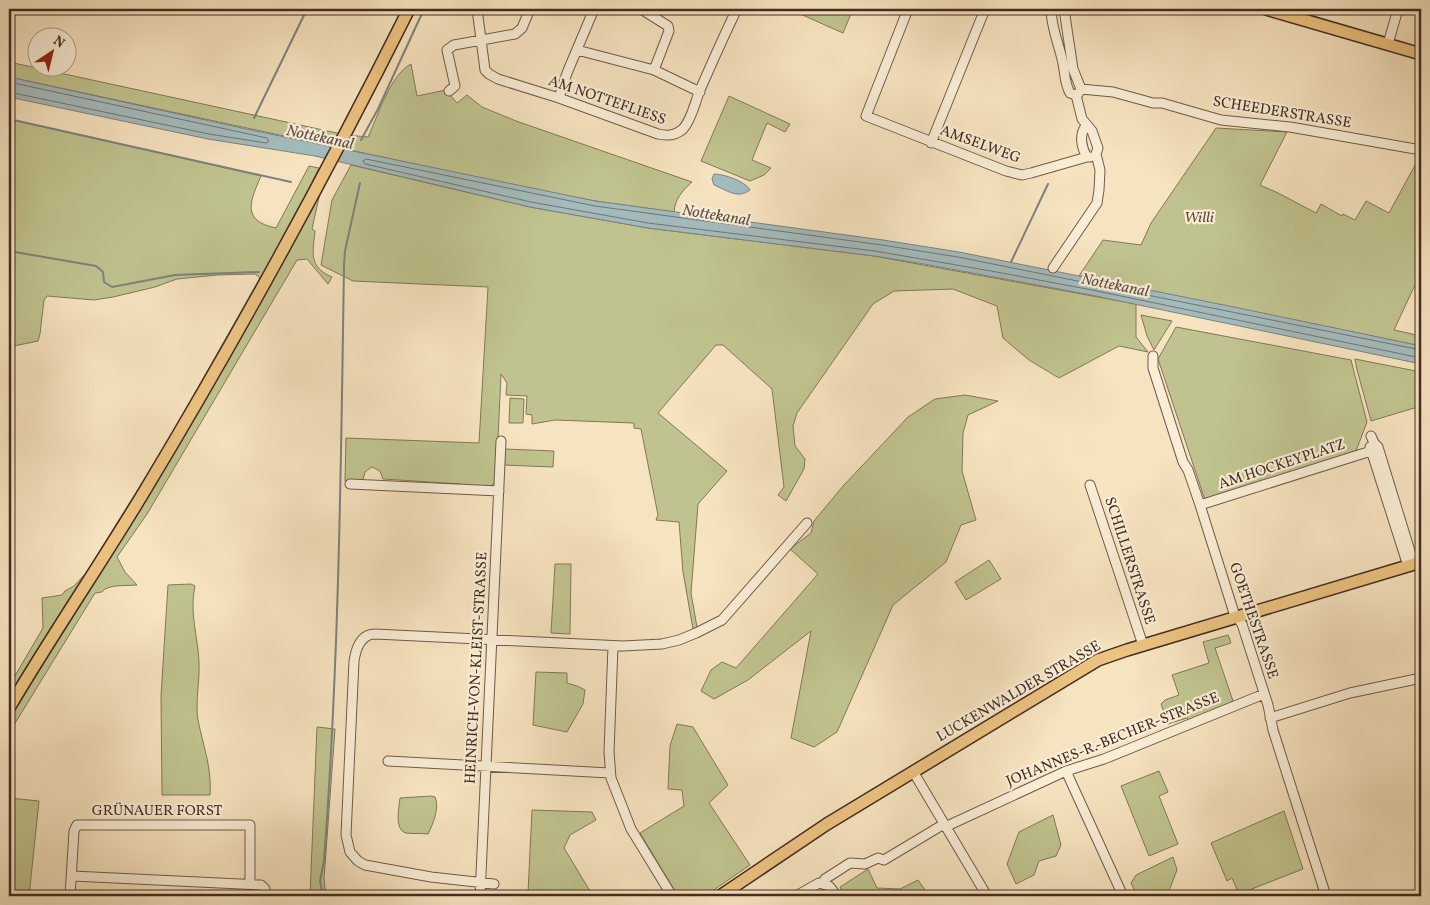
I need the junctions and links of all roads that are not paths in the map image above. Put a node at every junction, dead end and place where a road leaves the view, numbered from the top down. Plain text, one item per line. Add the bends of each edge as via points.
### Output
1 (409, 9) edge
2 (476, 9) edge
3 (530, 9) edge
4 (594, 9) edge
5 (641, 9) edge
6 (737, 9) edge
7 (908, 9) edge
8 (985, 9) edge
9 (1051, 9) edge
10 (1064, 9) edge
11 (1266, 9) edge
12 (1398, 9) edge
13 (1302, 14) edge
14 (481, 40) junction
15 (1388, 44) junction
16 (577, 50) junction
17 (1421, 54) edge
18 (654, 70) junction
19 (449, 91) dead end
20 (700, 92) junction
21 (1078, 92) junction
22 (559, 98) junction
23 (1086, 126) junction
24 (931, 143) junction
25 (1421, 150) edge
26 (1091, 156) junction
27 (1053, 268) dead end
28 (1153, 356) dead end
29 (501, 441) dead end
30 (350, 484) dead end
31 (1090, 485) dead end
32 (499, 491) junction
33 (1200, 505) junction
34 (807, 523) dead end
35 (1415, 564) edge
36 (1237, 617) junction
37 (492, 639) junction
38 (1143, 645) junction
39 (613, 646) junction
40 (1421, 678) edge
41 (1264, 694) junction
42 (9, 708) edge
43 (1270, 718) junction
44 (388, 761) dead end
45 (486, 766) junction
46 (1066, 771) junction
47 (610, 773) junction
48 (914, 773) junction
49 (945, 825) junction
50 (72, 876) junction
51 (480, 882) junction
52 (250, 884) junction
53 (494, 884) dead end
54 (824, 884) junction
55 (70, 896) edge
56 (265, 896) edge
57 (480, 896) edge
58 (672, 896) edge
59 (720, 896) edge
60 (796, 896) edge
61 (837, 896) edge
62 (987, 896) edge
63 (1123, 896) edge
64 (1326, 896) edge

1 - 42 main road via 346,135 230,347 145,491
2 - 14 street, AM NOTTEFLIESS
3 - 14 street via 522,28 514,34
4 - 16 street
5 - 18 street via 668,26
6 - 20 street, AM NOTTEFLIESS
7 - 24 street, AMSELWEG via 866,116
8 - 24 street
9 - 21 street via 1066,86 1070,93
10 - 21 street
11 - 13 main road
12 - 15 street
13 - 15 main road
14 - 19 street via 451,46 447,50 455,86
14 - 22 street, AM NOTTEFLIESS via 489,74
15 - 17 main road
16 - 18 street
16 - 22 street
18 - 20 street
20 - 22 street, AM NOTTEFLIESS via 687,124 667,136
21 - 23 street via 1079,112
21 - 25 street, SCHEEDERSTRASSE via 1114,92 1221,120 1290,127
23 - 26 street via 1082,130 1082,145
23 - 26 street via 1092,131 1098,148
24 - 26 street, AMSELWEG via 1022,175
26 - 27 street via 1100,179 1096,203
28 - 33 street, GOETHESTRASSE via 1153,368
29 - 32 street, HEINRICH-VON-KLEIST-STRASSE
30 - 32 street
31 - 38 street, SCHILLERSTRASSE
32 - 37 street, HEINRICH-VON-KLEIST-STRASSE
33 - 35 street, AM HOCKEYPLATZ via 1372,443
33 - 36 street, GOETHESTRASSE
34 - 39 street via 722,620 696,634 662,644
35 - 36 main road, LUCKENWALDER STRASSE
36 - 38 main road, LUCKENWALDER STRASSE
36 - 41 street, GOETHESTRASSE
37 - 39 street
37 - 45 street, HEINRICH-VON-KLEIST-STRASSE
37 - 51 street via 368,634 356,653 353,686 346,835 350,852 358,861 372,867
38 - 48 main road, LUCKENWALDER STRASSE via 1092,664
39 - 47 street
40 - 43 street via 1350,693
41 - 43 street, GOETHESTRASSE
41 - 46 street, JOHANNES-R.-BECHER-STRASSE via 1104,759
43 - 64 street, GOETHESTRASSE
44 - 45 street
45 - 47 street
45 - 51 street, HEINRICH-VON-KLEIST-STRASSE
46 - 49 street, JOHANNES-R.-BECHER-STRASSE
46 - 63 street
47 - 58 street via 631,829
48 - 49 street
48 - 59 main road, LUCKENWALDER STRASSE via 814,832
49 - 54 street, JOHANNES-R.-BECHER-STRASSE via 884,860 878,858 865,864 850,863 825,879
49 - 62 street
50 - 52 street
50 - 52 street, GRÜNAUER FORST via 74,831 78,825 250,825
50 - 55 street, GRÜNAUER FORST
51 - 53 street
51 - 57 street, HEINRICH-VON-KLEIST-STRASSE
52 - 56 street via 262,885
54 - 60 street via 815,885
54 - 61 street

